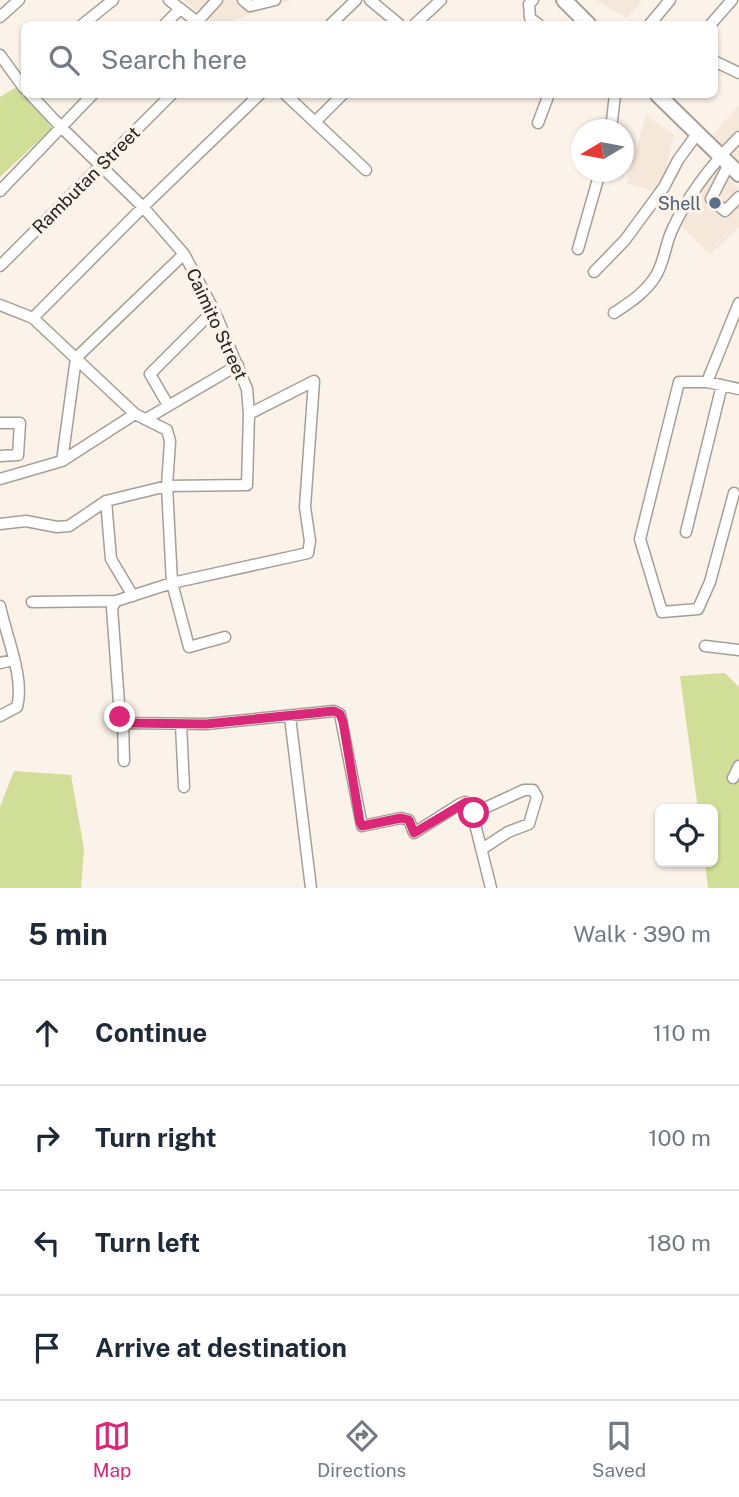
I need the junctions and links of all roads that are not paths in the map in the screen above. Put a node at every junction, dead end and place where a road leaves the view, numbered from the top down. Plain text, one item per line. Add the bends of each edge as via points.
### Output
1 (19, 0) edge
2 (113, 0) edge
3 (169, 0) edge
4 (217, 0) edge
5 (243, 0) edge
6 (273, 0) edge
7 (356, 0) edge
8 (370, 0) edge
9 (441, 0) edge
10 (533, 0) edge
11 (564, 0) edge
12 (670, 0) edge
13 (732, 0) edge
14 (180, 9) junction
15 (0, 17) edge
16 (86, 21) edge
17 (167, 21) edge
18 (196, 21) edge
19 (201, 21) edge
20 (334, 21) edge
21 (395, 21) edge
22 (418, 21) edge
23 (534, 21) edge
24 (583, 21) edge
25 (652, 21) edge
26 (714, 21) edge
27 (0, 55) edge
28 (718, 62) edge
29 (739, 73) edge
30 (21, 74) edge
31 (16, 79) junction
32 (21, 85) edge
33 (34, 98) edge
34 (89, 98) edge
35 (168, 98) edge
36 (256, 98) edge
37 (289, 98) edge
38 (339, 98) edge
39 (548, 98) edge
40 (615, 98) edge
41 (661, 98) edge
42 (612, 119) edge
43 (315, 122) junction
44 (538, 124) dead end
45 (61, 127) junction
46 (697, 134) junction
47 (739, 137) edge
48 (102, 165) junction
49 (729, 165) edge
50 (366, 170) dead end
51 (597, 182) edge
52 (0, 190) edge
53 (739, 197) edge
54 (144, 207) junction
55 (578, 249) dead end
56 (184, 254) junction
57 (0, 266) edge
58 (594, 272) dead end
59 (739, 303) edge
60 (0, 305) edge
61 (214, 310) junction
62 (614, 313) dead end
63 (33, 318) junction
64 (76, 358) junction
65 (238, 365) junction
66 (707, 382) junction
67 (722, 385) junction
68 (739, 389) edge
69 (168, 405) junction
70 (135, 414) junction
71 (249, 414) junction
72 (146, 419) junction
73 (0, 424) edge
74 (18, 455) junction
75 (0, 456) edge
76 (62, 461) junction
77 (19, 474) junction
78 (0, 479) edge
79 (167, 486) junction
80 (734, 493) dead end
81 (106, 501) junction
82 (0, 524) edge
83 (686, 532) dead end
84 (172, 583) junction
85 (133, 596) junction
86 (116, 601) junction
87 (32, 602) dead end
88 (1, 613) edge
89 (225, 637) dead end
90 (705, 646) dead end
91 (739, 650) edge
92 (14, 660) junction
93 (0, 663) edge
94 (0, 716) edge
95 (290, 716) junction
96 (123, 722) junction
97 (181, 724) junction
98 (124, 761) dead end
99 (739, 766) edge
100 (733, 778) dead end
101 (184, 788) dead end
102 (474, 813) junction
103 (482, 849) junction
104 (311, 888) edge
105 (491, 888) edge

1 - 15 street
2 - 16 street
3 - 14 street
4 - 19 street
5 - 6 street via 250,6
7 - 20 street
8 - 21 street
9 - 22 street
10 - 23 street via 529,4
11 - 24 highway
12 - 25 street
13 - 26 street
14 - 17 street
14 - 18 street
27 - 31 street
28 - 29 street
30 - 31 street
31 - 32 street
33 - 45 street, Caimito Street
34 - 45 street
35 - 48 street, Rambutan Street
36 - 54 street
37 - 43 street
38 - 43 street
39 - 44 street
40 - 42 street
41 - 46 highway
43 - 50 street
45 - 48 street, Caimito Street
45 - 52 street
46 - 49 highway
46 - 58 street via 625,240
47 - 49 street
48 - 54 street, Caimito Street
48 - 57 street, Rambutan Street
49 - 53 street via 715,203 725,211
49 - 62 street via 691,197 672,231 656,276
51 - 55 street
54 - 56 street, Caimito Street
54 - 63 street
56 - 61 street, Caimito Street
56 - 64 street
59 - 66 street
60 - 63 street
61 - 65 street, Caimito Street
61 - 69 street via 150,374
63 - 64 street
64 - 70 street
64 - 76 street
65 - 69 street
65 - 71 street, Caimito Street via 247,389
66 - 67 street
66 - 80 street via 679,382 640,539 662,612 698,609
67 - 68 street
67 - 83 street
69 - 72 street
70 - 72 street
70 - 76 street
71 - 79 street, Caimito Street via 247,485
71 - 84 street via 314,381 305,507 308,553
72 - 79 street via 167,430
73 - 74 street via 20,423
74 - 75 street
74 - 77 street
76 - 77 street
77 - 78 street
79 - 81 street, Caimito Street
79 - 84 street
81 - 82 street, Caimito Street via 63,528 26,522
81 - 85 street via 111,559
84 - 85 street
84 - 89 street via 189,647
85 - 86 street
86 - 87 street
86 - 96 street via 112,608 117,703
88 - 92 street
90 - 91 street
92 - 93 street
92 - 94 street via 20,698 17,707
95 - 97 street
95 - 102 street via 340,714 362,826 401,818 409,820 414,833 466,802
95 - 104 street
96 - 97 street
96 - 98 street
97 - 101 street
99 - 100 street
102 - 103 street
102 - 103 street via 524,790 533,790 537,797 529,824
103 - 105 street

